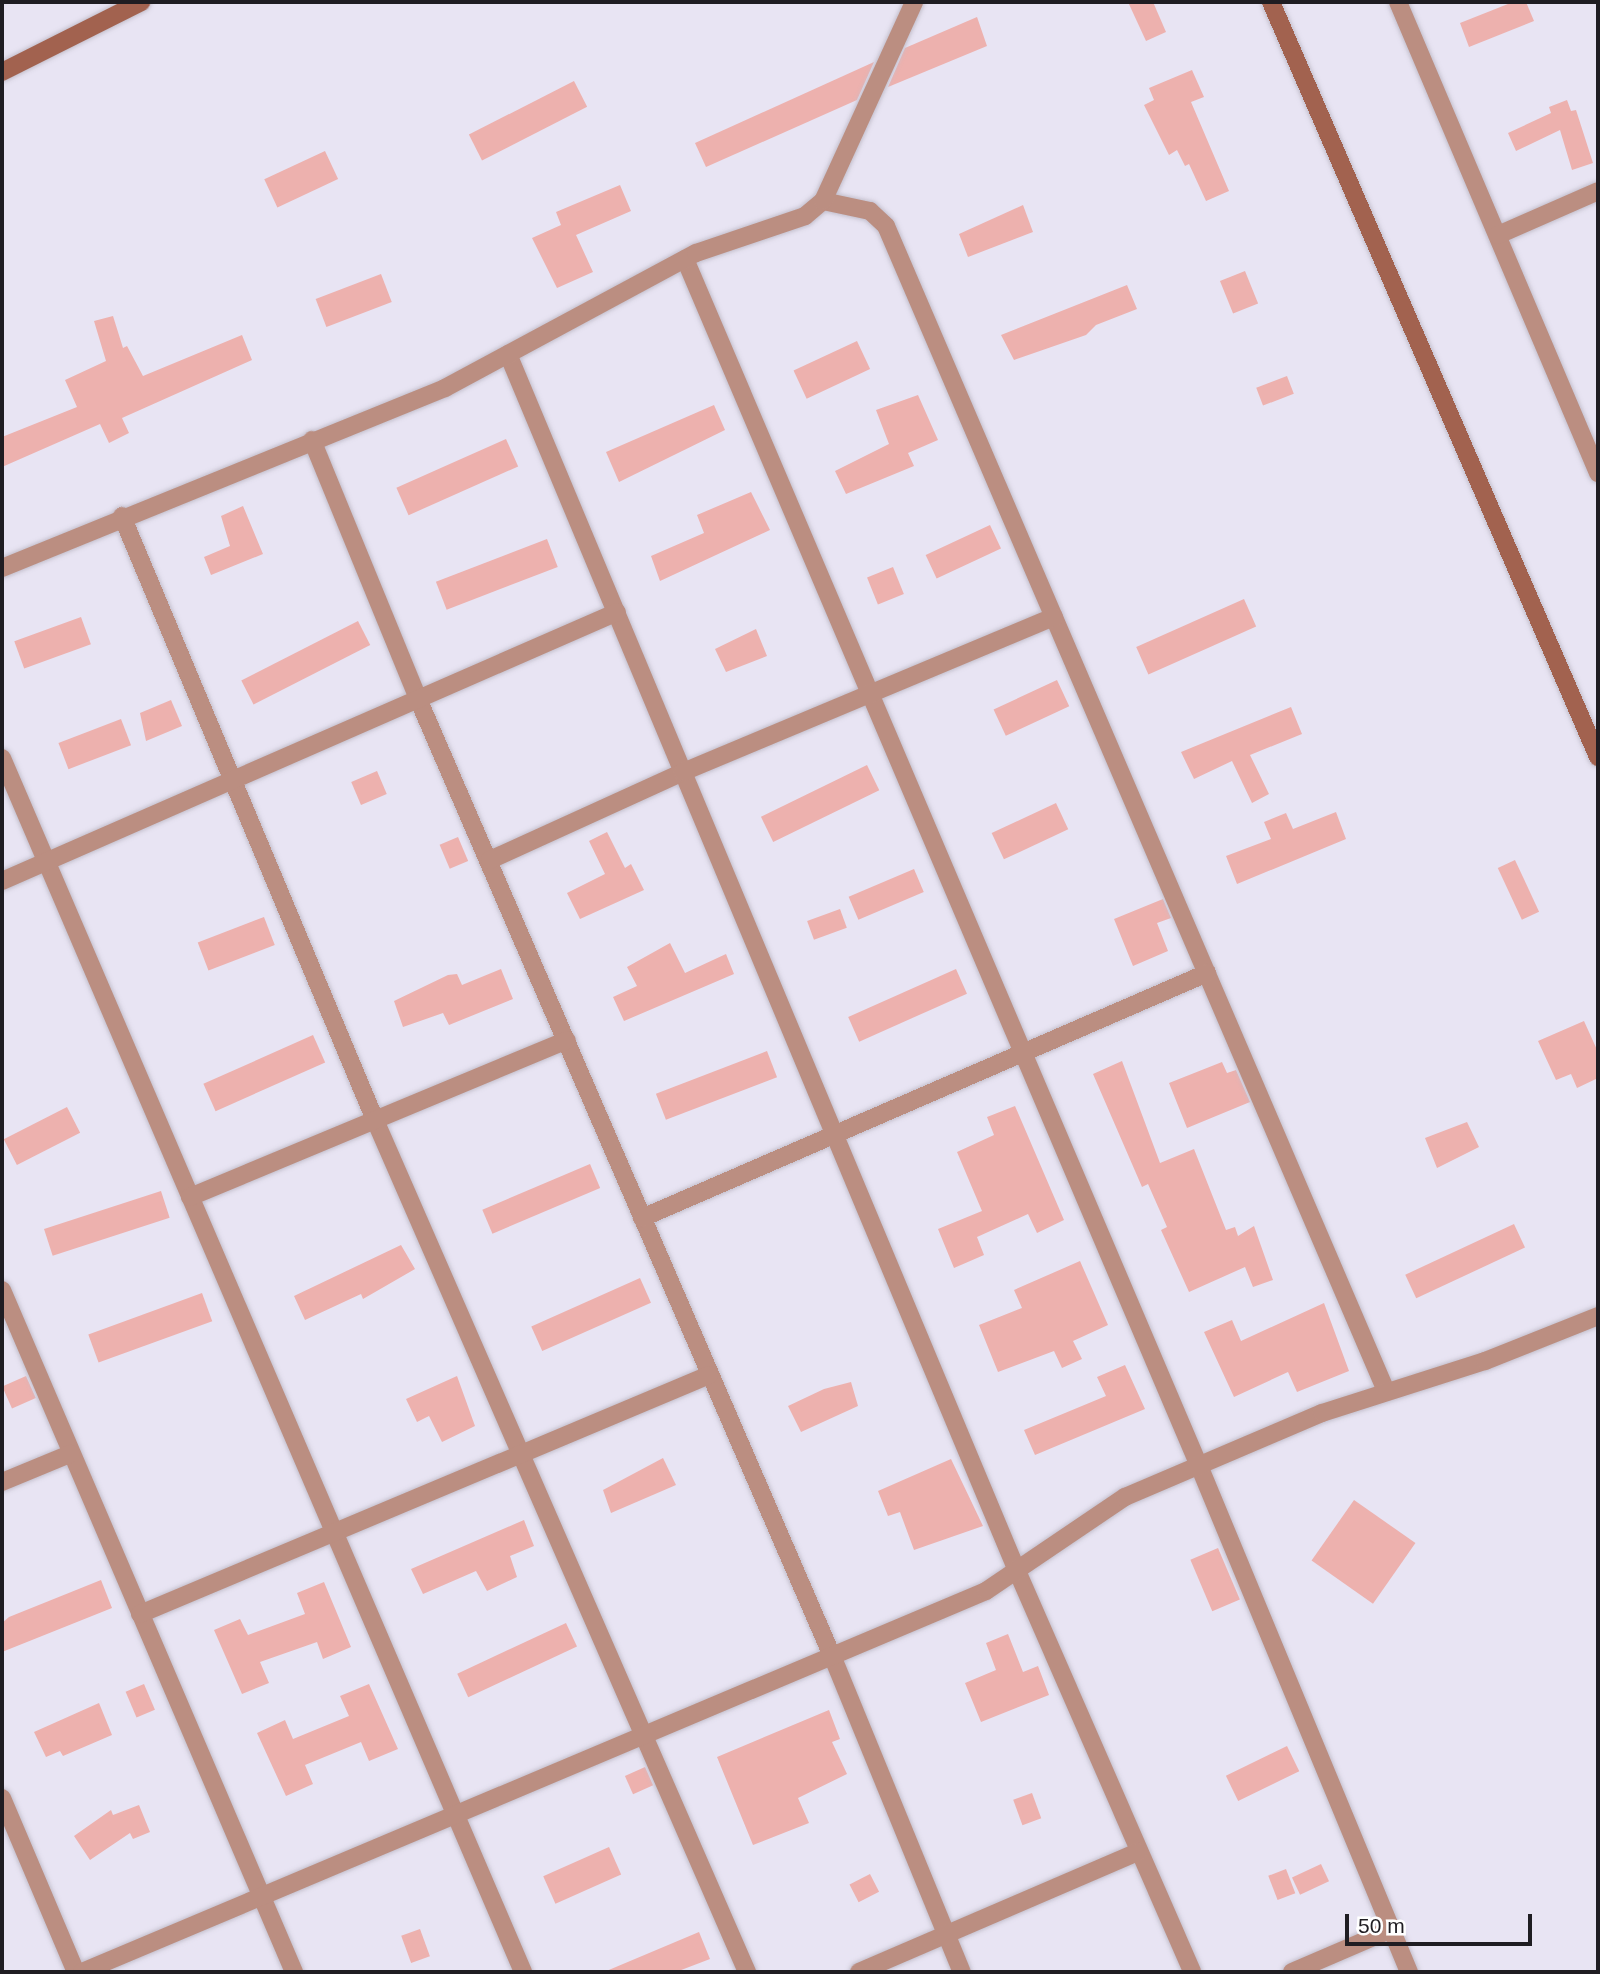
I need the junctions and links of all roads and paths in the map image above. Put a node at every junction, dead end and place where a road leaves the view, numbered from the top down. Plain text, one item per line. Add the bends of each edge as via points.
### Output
1 (141, 2) edge
2 (914, 2) edge
3 (1398, 2) edge
4 (1276, 3) edge
5 (2, 72) edge
6 (1598, 191) edge
7 (822, 201) junction
8 (1498, 235) junction
9 (685, 260) junction
10 (508, 354) junction
11 (312, 440) junction
12 (1598, 473) edge
13 (122, 516) junction
14 (2, 568) edge
15 (617, 612) junction
16 (1054, 617) junction
17 (871, 695) junction
18 (419, 701) junction
19 (1598, 757) edge
20 (2, 758) edge
21 (683, 772) junction
22 (236, 780) junction
23 (490, 860) junction
24 (46, 862) junction
25 (2, 881) edge
26 (1207, 973) junction
27 (567, 1040) junction
28 (1023, 1053) junction
29 (375, 1120) junction
30 (835, 1134) junction
31 (190, 1196) junction
32 (642, 1218) junction
33 (2, 1290) edge
34 (1598, 1316) edge
35 (709, 1375) junction
36 (1386, 1391) junction
37 (520, 1452) junction
38 (69, 1454) junction
39 (1200, 1468) junction
40 (2, 1482) edge
41 (333, 1532) junction
42 (1018, 1573) junction
43 (140, 1614) junction
44 (833, 1658) junction
45 (646, 1736) junction
46 (2, 1798) edge
47 (456, 1815) junction
48 (1138, 1852) junction
49 (261, 1898) junction
50 (1390, 1930) junction
51 (946, 1934) junction
52 (76, 1972) edge
53 (82, 1972) edge
54 (294, 1972) edge
55 (523, 1972) edge
56 (747, 1972) edge
57 (859, 1972) edge
58 (962, 1972) edge
59 (1192, 1972) edge
60 (1292, 1972) edge
61 (1409, 1972) edge

1 - 5 street
2 - 7 street
3 - 8 street
4 - 19 street
6 - 8 street
7 - 9 street via 795,220
7 - 16 street via 870,211 882,219
8 - 12 street
9 - 10 street
9 - 17 street
10 - 11 street via 445,388
10 - 15 street
11 - 13 street
11 - 18 street
13 - 14 street
13 - 22 street
15 - 18 street
15 - 21 street
16 - 17 street
16 - 26 street
17 - 21 street
17 - 28 street
18 - 22 street
18 - 23 street
20 - 24 street
21 - 23 street
21 - 30 street
22 - 24 street
22 - 29 street
23 - 27 street
24 - 25 street
24 - 31 street
26 - 28 street
26 - 36 street
27 - 29 street
27 - 32 street
28 - 30 street
28 - 39 street
29 - 31 street
29 - 37 street
30 - 32 street
30 - 42 street
31 - 41 street
32 - 35 street
33 - 38 street
34 - 36 street via 1485,1361
35 - 37 street
35 - 44 street
36 - 39 street via 1322,1413
37 - 41 street
37 - 45 street
38 - 40 street
38 - 43 street
39 - 42 street via 1105,1508
39 - 50 street
41 - 43 street
41 - 47 street
42 - 44 street
42 - 48 street
43 - 49 street
44 - 45 street
44 - 51 street
45 - 47 street
45 - 56 street
46 - 52 street
47 - 49 street
47 - 55 street
48 - 51 street
48 - 59 street
49 - 53 street
49 - 54 street
50 - 60 street
50 - 61 street
51 - 57 street
51 - 58 street

